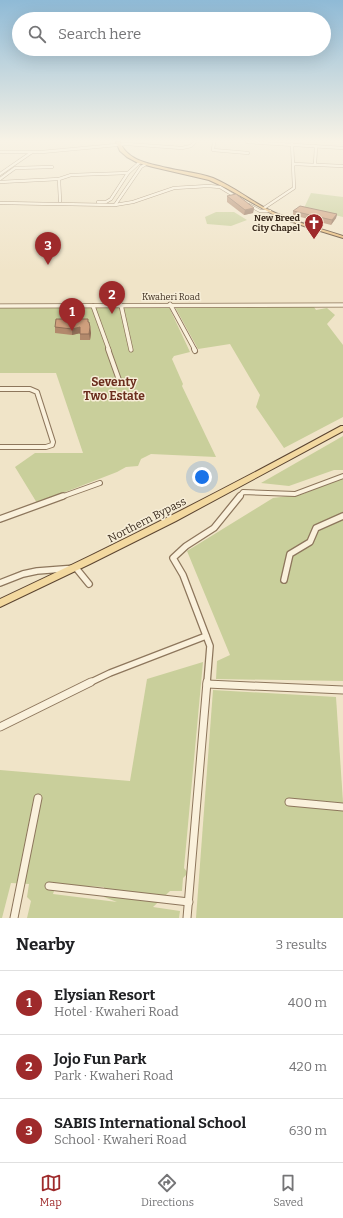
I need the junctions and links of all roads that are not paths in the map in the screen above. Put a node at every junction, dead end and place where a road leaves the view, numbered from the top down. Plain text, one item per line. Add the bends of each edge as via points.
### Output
1 (59, 185) edge
2 (120, 185) edge
3 (129, 185) edge
4 (224, 185) edge
5 (294, 185) edge
6 (250, 200) junction
7 (243, 201) junction
8 (0, 202) edge
9 (60, 202) junction
10 (115, 205) junction
11 (264, 208) junction
12 (270, 211) junction
13 (343, 237) edge
14 (170, 304) junction
15 (121, 305) junction
16 (343, 305) edge
17 (0, 306) edge
18 (93, 306) junction
19 (131, 350) dead end
20 (195, 351) dead end
21 (119, 380) dead end
22 (0, 389) edge
23 (343, 428) edge
24 (0, 447) edge
25 (343, 476) edge
26 (100, 483) dead end
27 (241, 489) junction
28 (343, 516) edge
29 (0, 519) edge
30 (76, 568) junction
31 (284, 580) dead end
32 (0, 583) edge
33 (89, 584) dead end
34 (0, 603) edge
35 (206, 636) junction
36 (207, 684) junction
37 (343, 690) edge
38 (0, 727) edge
39 (38, 798) dead end
40 (289, 802) dead end
41 (343, 807) edge
42 (49, 886) dead end
43 (189, 902) junction
44 (14, 918) edge
45 (187, 918) edge

1 - 9 street
2 - 9 street via 108,201
3 - 10 street
4 - 6 highway
5 - 11 street via 294,188
6 - 7 street
6 - 11 highway
7 - 10 street via 220,187 213,186 174,188 133,202
7 - 12 street via 257,210
8 - 9 street
8 - 10 street
11 - 12 highway
12 - 13 highway
14 - 15 street, Kwaheri Road
14 - 16 street, Kwaheri Road
14 - 20 street
15 - 18 street, Kwaheri Road
15 - 19 street
17 - 18 street, Kwaheri Road
18 - 21 street
22 - 24 street via 30,389 37,392 53,442 46,447
23 - 27 main road, Northern Bypass
25 - 27 street via 295,494
26 - 29 street
27 - 30 main road, Northern Bypass
27 - 35 street via 214,528 172,558 183,575
28 - 31 street via 316,528 310,542 290,554
30 - 32 street via 36,571
30 - 33 street
30 - 34 main road, Northern Bypass
35 - 36 street via 210,649
35 - 38 street via 110,673
36 - 37 street
36 - 43 street
39 - 44 street
40 - 41 street
42 - 43 street
43 - 45 street

